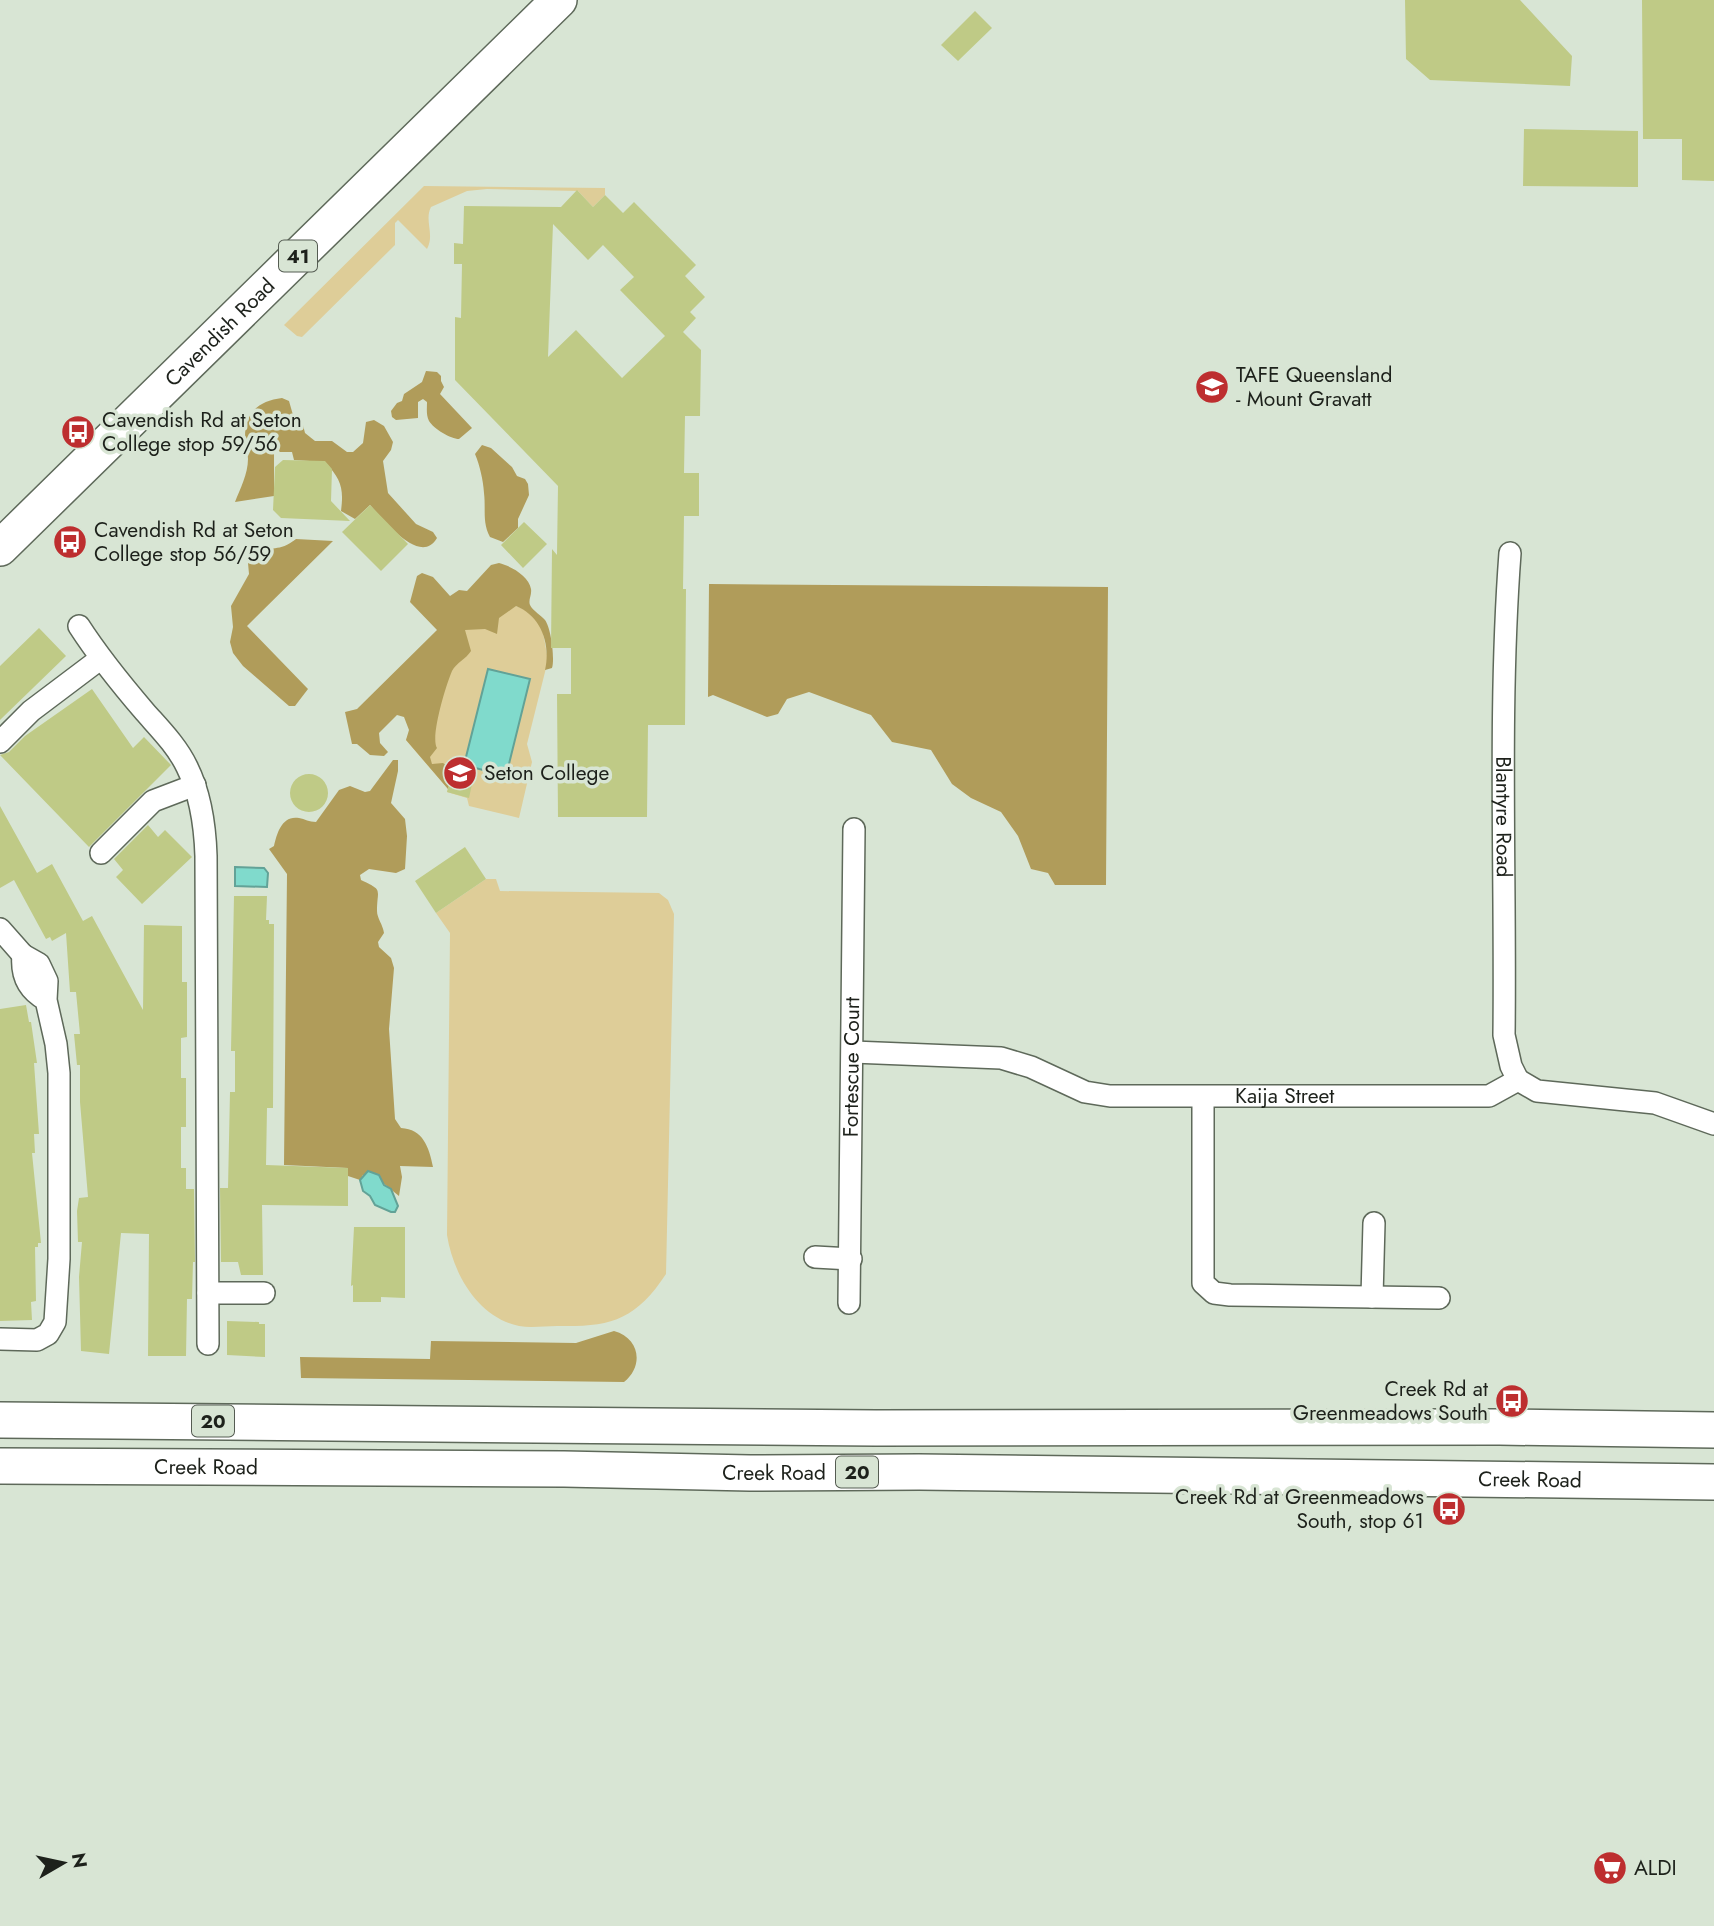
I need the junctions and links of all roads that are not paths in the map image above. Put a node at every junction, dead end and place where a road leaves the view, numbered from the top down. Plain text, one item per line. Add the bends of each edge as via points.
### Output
1 (559, 0) edge
2 (0, 548) edge
3 (1510, 553) dead end
4 (79, 626) dead end
5 (100, 659) junction
6 (0, 743) edge
7 (195, 785) junction
8 (854, 829) dead end
9 (101, 853) dead end
10 (0, 929) edge
11 (853, 1052) junction
12 (1518, 1080) junction
13 (1203, 1097) junction
14 (1714, 1124) edge
15 (1374, 1223) dead end
16 (815, 1257) dead end
17 (851, 1259) junction
18 (208, 1293) junction
19 (264, 1293) dead end
20 (1372, 1297) junction
21 (1439, 1298) dead end
22 (849, 1303) dead end
23 (0, 1339) edge
24 (208, 1344) dead end
25 (0, 1420) edge
26 (1714, 1430) edge
27 (0, 1465) edge
28 (1714, 1482) edge

1 - 2 main road, Cavendish Road / 41
3 - 12 street, Blantyre Road via 1505,612 1504,1035
4 - 5 street
5 - 6 street via 31,711
5 - 7 street via 179,752
7 - 9 street via 153,801
7 - 18 street via 206,856
8 - 11 street, Fortescue Court
10 - 23 street via 23,955 32,989 46,1000 59,1073 55,1322 48,1334 37,1340
11 - 13 street, Kaija Street via 1001,1058 1085,1092
11 - 17 street, Fortescue Court
12 - 13 street, Kaija Street via 1489,1096
12 - 14 street via 1536,1091 1655,1103
13 - 20 street via 1203,1283 1214,1293 1230,1295
15 - 20 street
16 - 17 street
17 - 22 street, Fortescue Court
18 - 19 street
18 - 24 street
20 - 21 street
25 - 26 main road, 20
27 - 28 main road, Creek Road / 20

